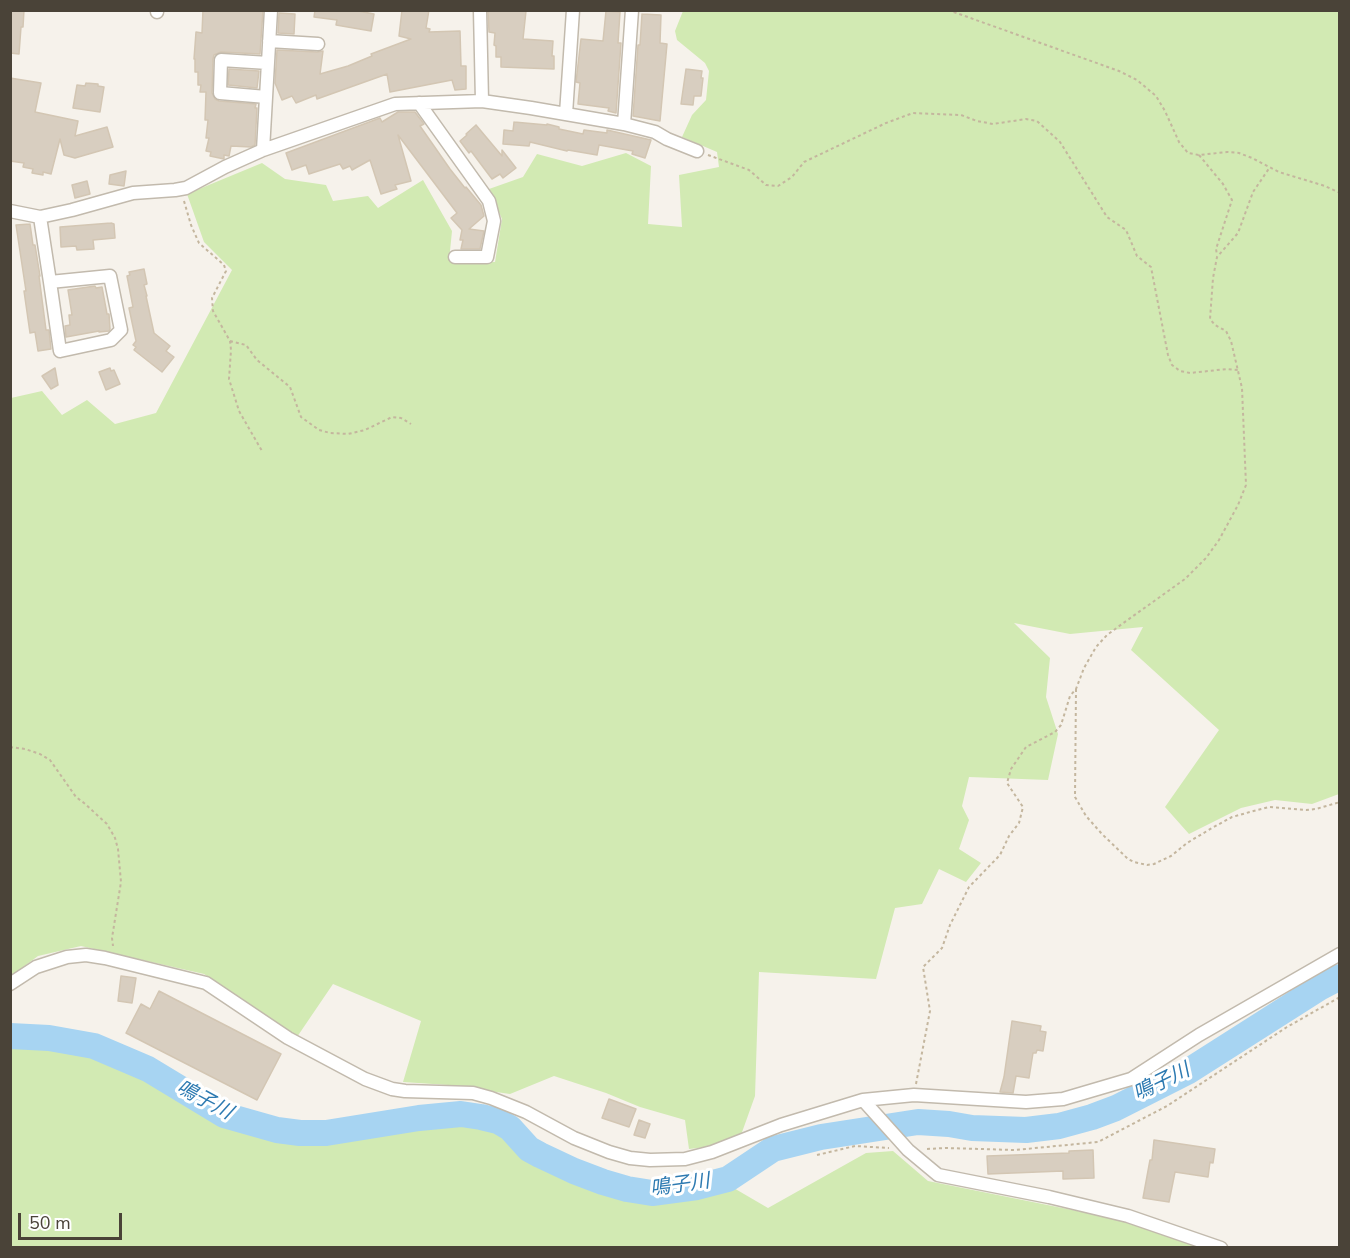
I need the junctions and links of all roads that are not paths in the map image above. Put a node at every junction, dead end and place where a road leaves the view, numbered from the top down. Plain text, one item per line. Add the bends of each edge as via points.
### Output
1 (271, 10) edge
2 (480, 10) edge
3 (573, 10) edge
4 (632, 10) edge
5 (269, 41) junction
6 (318, 44) dead end
7 (268, 63) junction
8 (266, 97) junction
9 (482, 101) junction
10 (419, 103) junction
11 (567, 114) junction
12 (624, 124) junction
13 (263, 150) junction
14 (697, 151) road end
15 (10, 211) edge
16 (40, 217) junction
17 (455, 257) dead end
18 (50, 282) junction
19 (1340, 954) edge
20 (10, 984) edge
21 (863, 1100) junction
22 (1221, 1248) edge

1 - 5 street
2 - 9 street
3 - 11 street
4 - 12 street
5 - 6 street
5 - 7 street
7 - 8 street
7 - 8 street via 221,60 220,93
8 - 13 street
9 - 10 street
9 - 11 street
10 - 13 street via 395,104
10 - 17 street via 489,201 494,221 487,257
11 - 12 street
12 - 14 street via 655,132
13 - 16 street via 186,188 133,193
15 - 16 street
16 - 18 street
18 - 18 street via 60,351 111,340 121,330 110,276
19 - 21 street via 1131,1079 1063,1099 1026,1102 914,1095
20 - 21 street via 36,967 86,955 206,983 288,1038 366,1079 405,1091 473,1093 491,1098 574,1138 630,1158 685,1159
21 - 22 street via 938,1175 1128,1216

